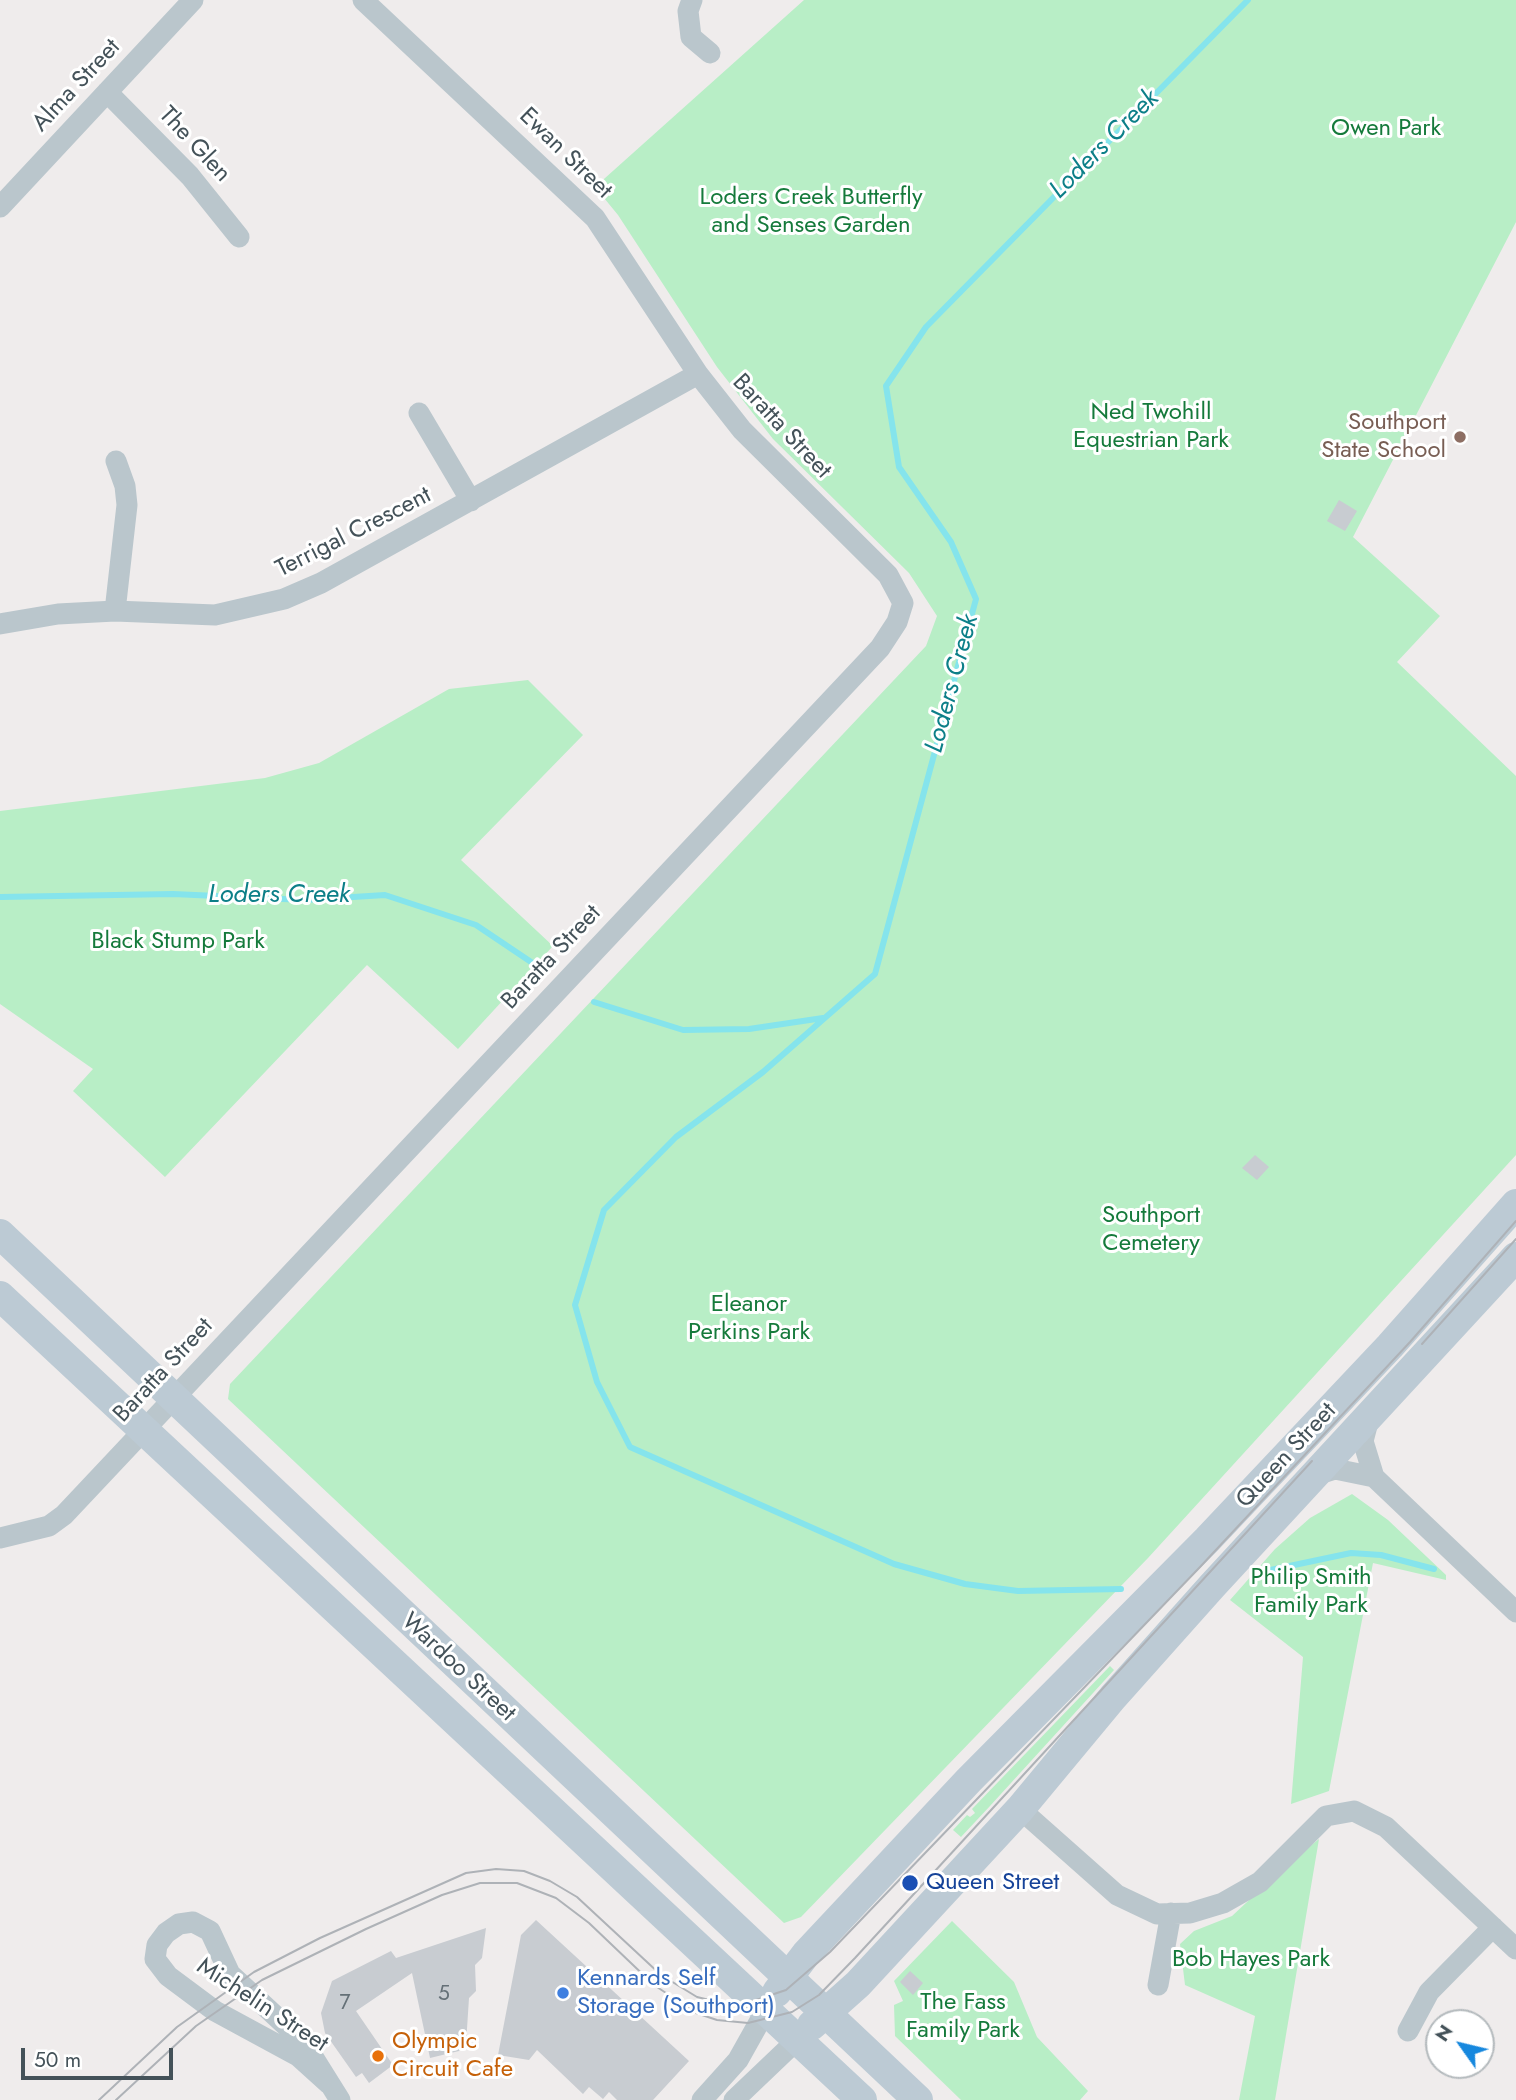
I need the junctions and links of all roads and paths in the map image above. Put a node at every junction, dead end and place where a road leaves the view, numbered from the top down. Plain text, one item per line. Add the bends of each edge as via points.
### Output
1 (193, 0) edge
2 (363, 0) edge
3 (692, 0) edge
4 (710, 53) dead end
5 (107, 92) junction
6 (0, 207) edge
7 (239, 237) dead end
8 (698, 374) junction
9 (419, 413) dead end
10 (116, 461) dead end
11 (471, 501) junction
12 (115, 611) junction
13 (0, 624) edge
14 (1516, 1204) edge
15 (1, 1235) edge
16 (1516, 1256) edge
17 (0, 1296) edge
18 (173, 1399) junction
19 (1369, 1418) junction
20 (144, 1430) junction
21 (1316, 1475) junction
22 (1374, 1477) junction
23 (0, 1538) edge
24 (1516, 1612) edge
25 (1020, 1809) junction
26 (1171, 1913) junction
27 (1493, 1927) junction
28 (1516, 1949) edge
29 (787, 1978) junction
30 (1158, 1985) dead end
31 (766, 2010) junction
32 (825, 2013) junction
33 (1408, 2031) dead end
34 (797, 2040) junction
35 (335, 2092) edge
36 (702, 2100) edge
37 (734, 2100) edge
38 (862, 2100) edge
39 (918, 2100) edge

1 - 5 street, Alma Street
2 - 8 street, Ewan Street via 595,218
3 - 4 street via 688,11 691,37
5 - 6 street, Alma Street
5 - 7 street, The Glen via 190,176
8 - 11 street, Terrigal Crescent
8 - 18 street, Baratta Street via 744,432 888,575 903,603 897,622 870,658
9 - 11 street
10 - 12 street via 127,505
11 - 12 street, Terrigal Crescent via 284,599 215,615
12 - 13 street, Terrigal Crescent
14 - 29 main road, Queen Street via 1208,1541 969,1780
15 - 18 main road, Wardoo Street
16 - 19 main road, Queen Street
17 - 20 main road, Wardoo Street
18 - 20 street, Baratta Street
18 - 29 main road, Wardoo Street
19 - 21 main road, Queen Street
19 - 22 street via 1363,1441
20 - 23 street, Baratta Street via 50,1526
20 - 31 main road, Wardoo Street
21 - 22 street via 1335,1469
21 - 25 main road, Queen Street via 1113,1697
22 - 24 street
25 - 26 street via 1117,1895 1157,1914
25 - 32 main road, Queen Street via 870,1972
26 - 27 street via 1190,1913 1233,1898 1261,1882 1326,1816 1354,1811 1386,1827
26 - 30 street
27 - 28 street
27 - 33 street via 1429,1993
29 - 31 main road, Queen Street
29 - 32 main road, Wardoo Street
31 - 34 main road, Wardoo Street
31 - 36 street via 738,2060
32 - 34 main road, Queen Street
32 - 39 main road, Wardoo Street
34 - 37 street
34 - 38 main road, Wardoo Street
35 - 35 street, Michelin Street via 298,2056 215,2011 168,1976 155,1959 157,1945 166,1933 189,1922 210,1931 233,1978 295,2034

